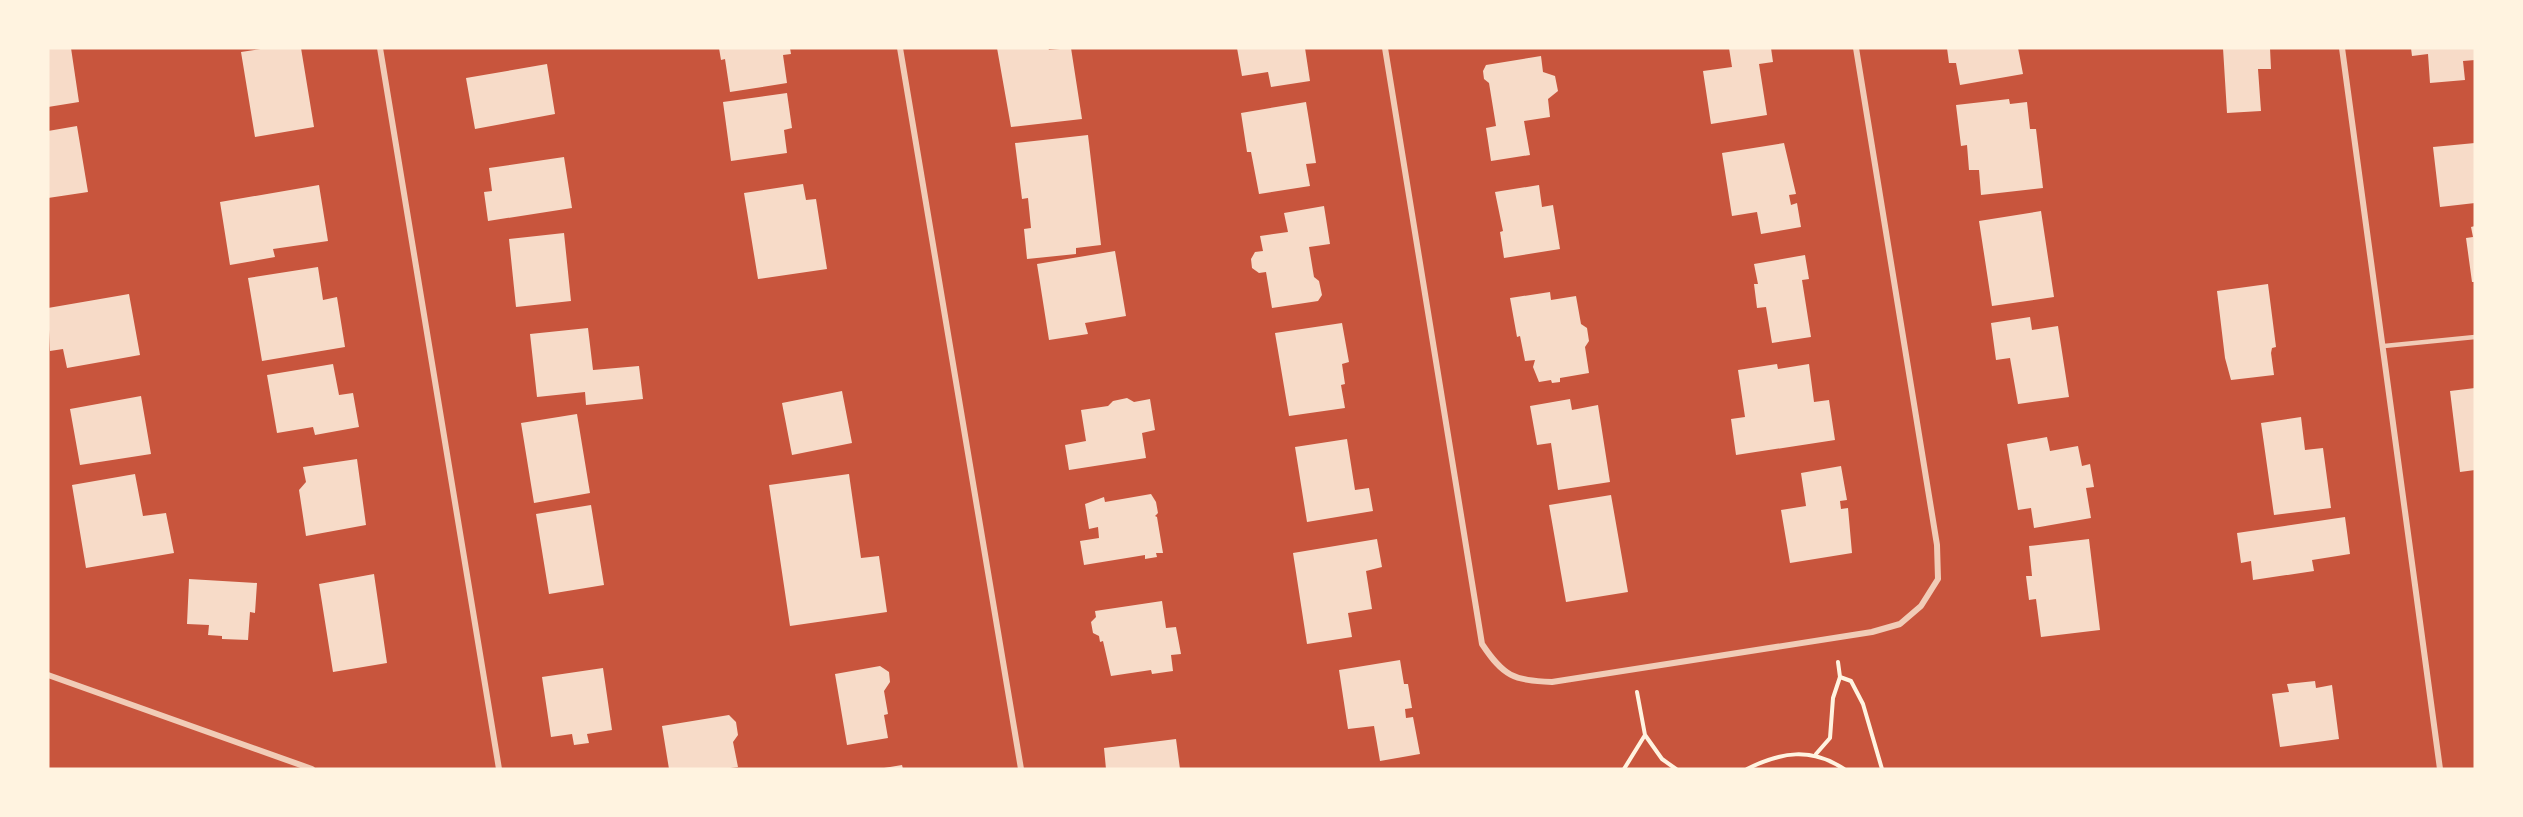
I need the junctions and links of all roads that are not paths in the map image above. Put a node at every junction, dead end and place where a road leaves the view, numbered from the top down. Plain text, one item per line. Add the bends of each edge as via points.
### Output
1 (380, 48) edge
2 (900, 48) edge
3 (1385, 48) edge
4 (1856, 48) edge
5 (2342, 48) edge
6 (2475, 337) edge
7 (2384, 346) junction
8 (48, 675) edge
9 (312, 769) edge
10 (499, 769) edge
11 (1021, 769) edge
12 (2440, 769) edge

1 - 10 street
2 - 11 street
3 - 4 street via 1482,644 1497,668 1524,680 1552,682 1872,632 1900,624 1921,606 1938,579 1936,533
5 - 7 street
6 - 7 lane
7 - 12 street
8 - 9 street

